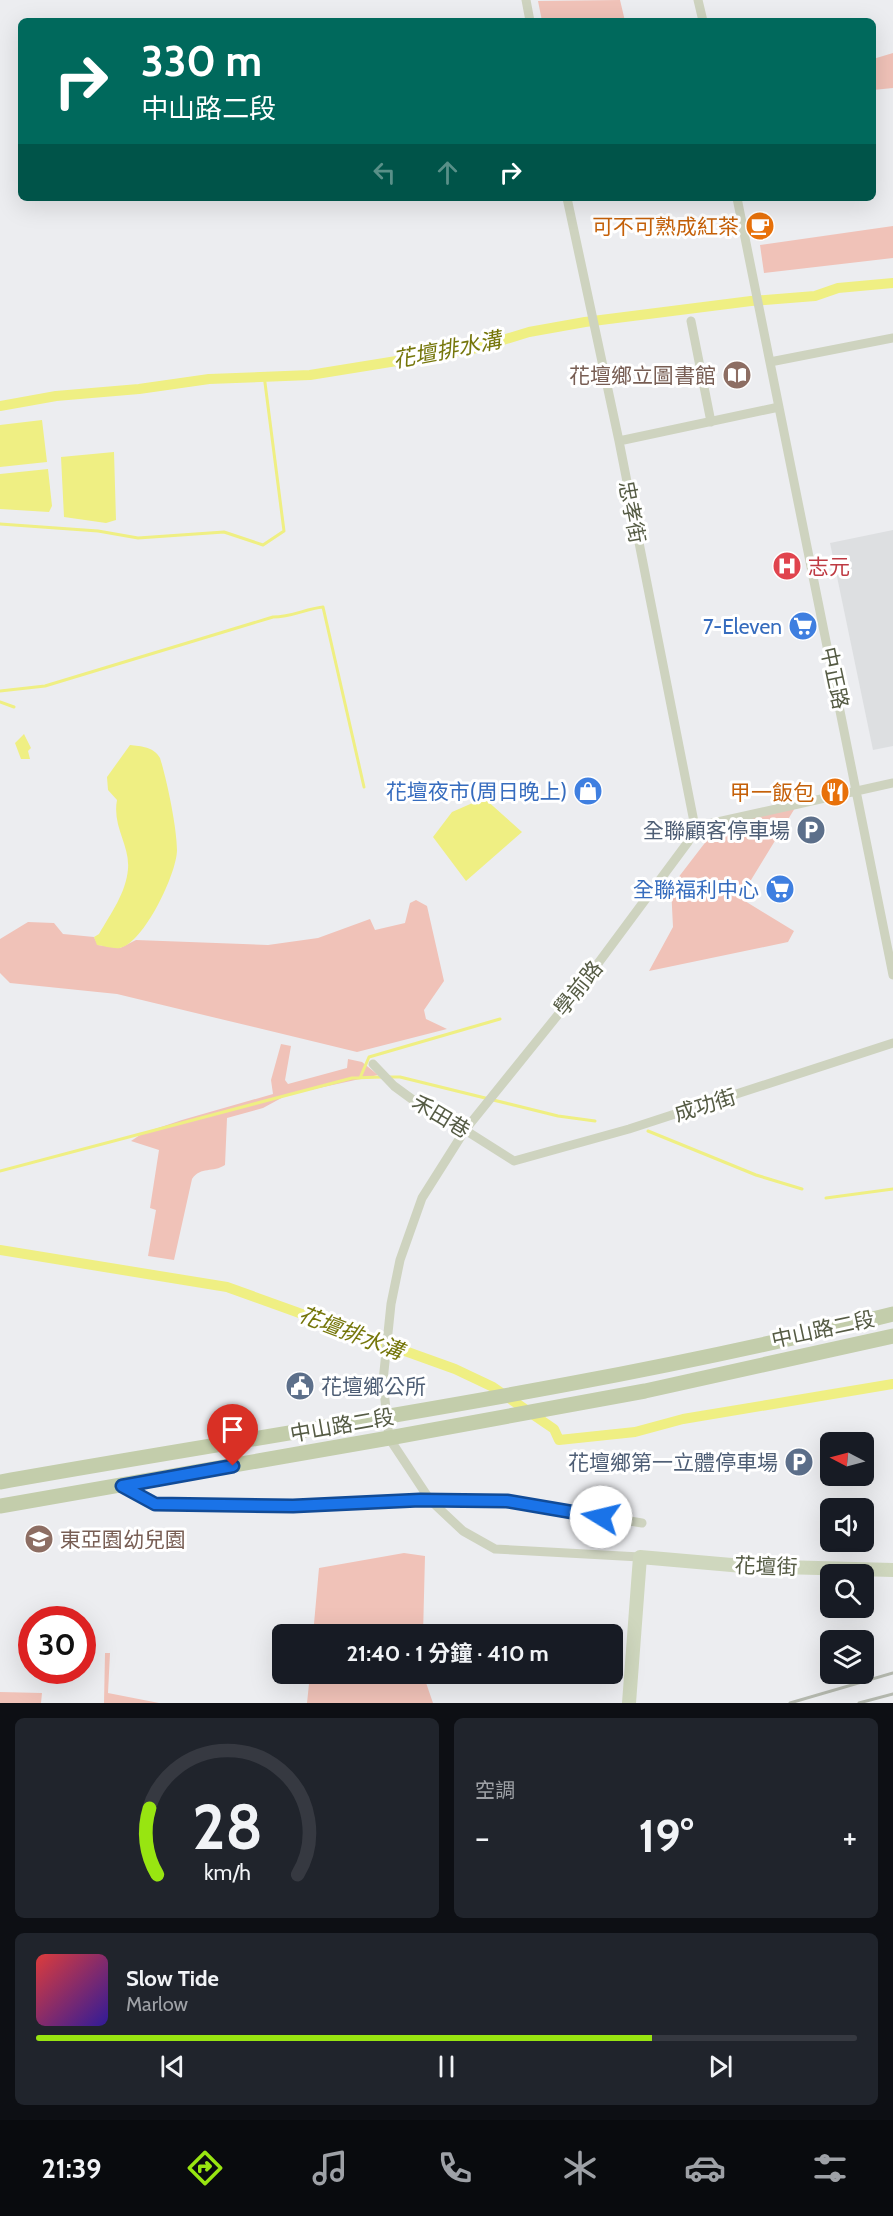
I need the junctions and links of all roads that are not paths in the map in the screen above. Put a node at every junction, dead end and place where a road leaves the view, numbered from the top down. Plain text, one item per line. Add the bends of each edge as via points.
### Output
1 (526, 0) edge
2 (699, 0) edge
3 (529, 18) edge
4 (702, 18) edge
5 (568, 201) edge
6 (738, 201) edge
7 (691, 321) dead end
8 (893, 338) edge
9 (770, 362) junction
10 (779, 407) junction
11 (711, 422) junction
12 (619, 441) junction
13 (893, 783) edge
14 (858, 790) junction
15 (695, 827) junction
16 (893, 975) edge
17 (893, 1043) edge
18 (373, 1064) dead end
19 (465, 1130) junction
20 (514, 1161) joint
21 (893, 1314) edge
22 (893, 1336) edge
23 (386, 1418) junction
24 (389, 1438) junction
25 (0, 1482) edge
26 (122, 1486) junction
27 (430, 1500) junction
28 (0, 1506) edge
29 (642, 1523) dead end
30 (640, 1557) junction
31 (893, 1570) edge
32 (630, 1703) edge

1 - 3 street
2 - 4 street
5 - 12 street, 忠孝街
6 - 9 street, 中正路
7 - 11 street
8 - 9 street
9 - 10 street, 中正路
10 - 11 street
10 - 14 street, 中正路
11 - 12 street
12 - 15 street, 忠孝街
13 - 14 street
14 - 15 street
14 - 16 street, 中正路
15 - 19 street, 學前路 via 582,986
17 - 20 street, 成功街 via 629,1129
18 - 19 street, 禾田巷 via 394,1086 435,1116
19 - 20 street, 禾田巷
19 - 23 street, 學前路 via 422,1198 400,1260 383,1381
21 - 23 main road, 中山路二段
22 - 24 main road, 中山路二段 via 645,1390
23 - 24 street
23 - 25 main road, 中山路二段
24 - 26 main road, 中山路二段
24 - 27 street
26 - 27 street via 155,1504 293,1506
26 - 28 main road, 中山路二段
27 - 29 street via 507,1501
27 - 30 street via 463,1531 495,1549
30 - 31 street, 花壇街 via 743,1566
30 - 32 street

